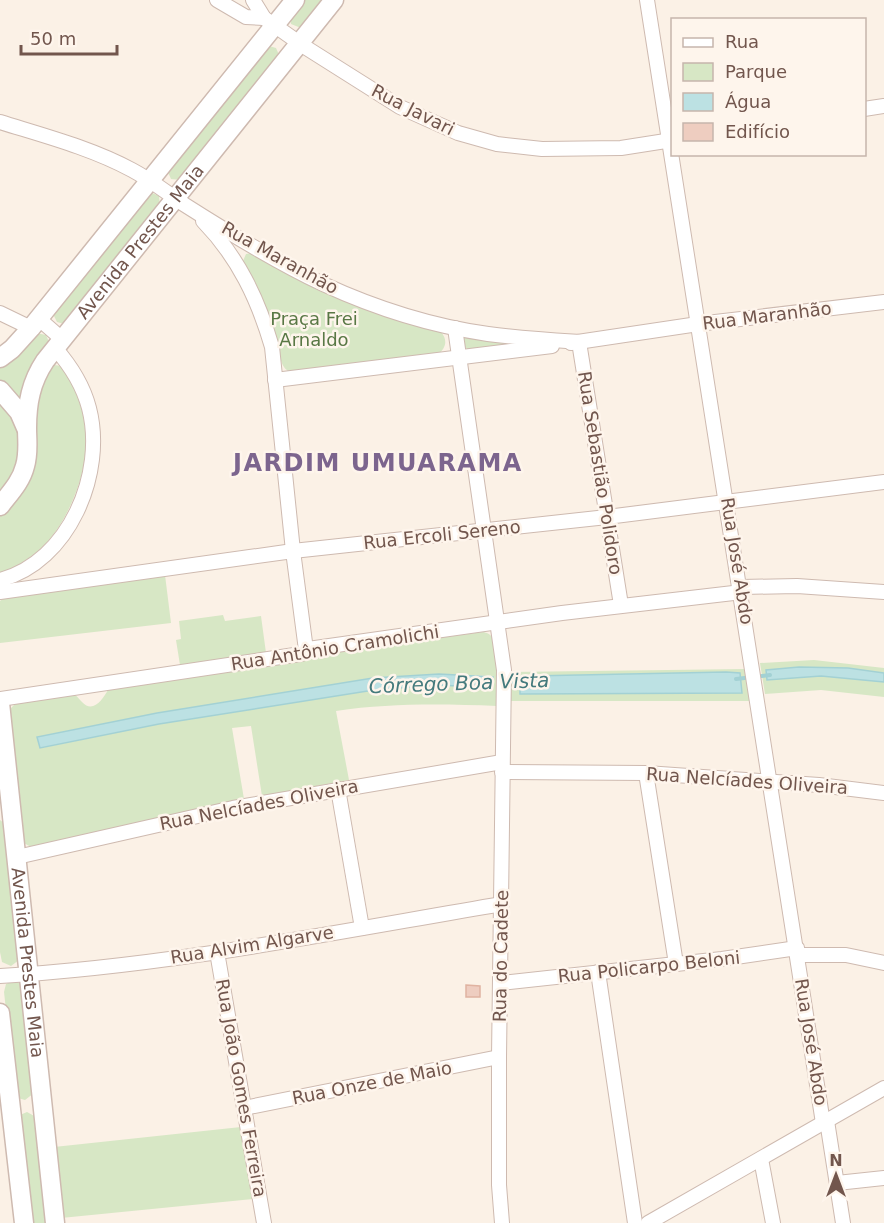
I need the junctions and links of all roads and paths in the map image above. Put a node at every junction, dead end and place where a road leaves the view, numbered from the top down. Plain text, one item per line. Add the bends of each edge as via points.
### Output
1 (217, 0) edge
2 (253, 0) edge
3 (295, 0) edge
4 (334, 0) edge
5 (647, 0) edge
6 (269, 22) junction
7 (299, 43) junction
8 (884, 105) edge
9 (866, 109) edge
10 (0, 122) edge
11 (671, 140) edge
12 (673, 156) edge
13 (150, 180) junction
14 (179, 200) junction
15 (264, 252) junction
16 (240, 268) junction
17 (884, 302) edge
18 (0, 314) edge
19 (34, 323) junction
20 (698, 324) junction
21 (454, 328) junction
22 (579, 342) junction
23 (59, 344) junction
24 (0, 358) edge
25 (459, 358) junction
26 (275, 380) junction
27 (0, 390) edge
28 (27, 433) junction
29 (884, 482) edge
30 (2, 502) edge
31 (728, 502) junction
32 (607, 517) junction
33 (484, 531) junction
34 (293, 551) junction
35 (38, 561) junction
36 (0, 580) edge
37 (43, 586) junction
38 (742, 590) junction
39 (0, 592) edge
40 (884, 592) edge
41 (621, 605) junction
42 (498, 622) junction
43 (306, 650) junction
44 (0, 701) edge
45 (502, 767) junction
46 (646, 773) junction
47 (772, 783) junction
48 (338, 789) junction
49 (884, 793) edge
50 (6, 814) edge
51 (17, 857) junction
52 (502, 904) junction
53 (362, 928) junction
54 (217, 952) junction
55 (798, 952) junction
56 (676, 963) junction
57 (884, 963) edge
58 (598, 972) junction
59 (28, 975) junction
60 (0, 976) edge
61 (501, 983) junction
62 (0, 1012) edge
63 (499, 1057) junction
64 (884, 1088) edge
65 (43, 1104) junction
66 (11, 1107) junction
67 (244, 1108) junction
68 (825, 1122) junction
69 (761, 1159) junction
70 (884, 1178) edge
71 (837, 1183) junction
72 (24, 1223) edge
73 (55, 1223) edge
74 (264, 1223) edge
75 (502, 1223) edge
76 (635, 1223) edge
77 (648, 1223) edge
78 (773, 1223) edge
79 (843, 1223) edge

1 - 6 street via 246,17
2 - 6 street, Rua Javari
3 - 6 street, Avenida Prestes Maia
4 - 7 street, Avenida Prestes Maia
5 - 11 street, Rua José Abdo
6 - 7 street, Rua Javari
6 - 13 street, Avenida Prestes Maia
7 - 11 street, Rua Javari via 400,107 440,127 477,139 516,147 566,150 621,148
7 - 14 street, Avenida Prestes Maia
8 - 9 street
10 - 13 street, Rua Maranhão via 91,151
12 - 20 street, Rua José Abdo
13 - 14 street, Rua Maranhão
13 - 19 street, Avenida Prestes Maia
14 - 15 street, Rua Maranhão
14 - 16 street via 218,238
14 - 23 street, Avenida Prestes Maia
15 - 16 street via 245,252
15 - 21 street, Rua Maranhão via 350,296
16 - 26 street via 265,323
17 - 20 street, Rua Maranhão
18 - 19 street
19 - 23 street
19 - 24 street, Avenida Prestes Maia
20 - 22 street, Rua Maranhão
20 - 31 street, Rua José Abdo
21 - 22 street, Rua Maranhão via 516,338
21 - 25 street, Rua do Cadete
22 - 25 street, Rua Maranhão
22 - 32 street, Rua Sebastião Polidoro
23 - 28 street, Avenida Prestes Maia via 32,384
23 - 35 street via 83,391 92,423 93,456 85,488 68,527
25 - 26 street, Rua Maranhão
25 - 33 street, Rua do Cadete
26 - 34 street
27 - 28 street via 19,412
28 - 30 street, Avenida Prestes Maia via 25,468
29 - 31 street, Rua Ercoli Sereno
31 - 32 street, Rua Ercoli Sereno
31 - 38 street, Rua José Abdo
32 - 33 street, Rua Ercoli Sereno
32 - 41 street, Rua Sebastião Polidoro
33 - 34 street, Rua Ercoli Sereno
33 - 42 street, Rua do Cadete
34 - 37 street, Rua Ercoli Sereno
34 - 43 street
35 - 36 street
35 - 37 street via 45,572
37 - 39 street, Rua Ercoli Sereno
38 - 40 street, Rua Antônio Cramolichi via 797,586
38 - 41 street, Rua Antônio Cramolichi
38 - 47 street, Rua José Abdo
41 - 42 street, Rua Antônio Cramolichi
42 - 43 street, Rua Antônio Cramolichi
42 - 45 street, Rua do Cadete via 503,683
43 - 44 street, Rua Antônio Cramolichi via 300,655
44 - 50 street, Avenida Prestes Maia
45 - 46 street, Rua Nelcíades Oliveira
45 - 48 street, Rua Nelcíades Oliveira
45 - 52 street, Rua do Cadete
46 - 47 street, Rua Nelcíades Oliveira
46 - 56 street
47 - 49 street, Rua Nelcíades Oliveira
47 - 55 street, Rua José Abdo
48 - 51 street, Rua Nelcíades Oliveira via 233,808
48 - 53 street
50 - 51 street, Avenida Prestes Maia
51 - 59 street, Avenida Prestes Maia
52 - 53 street, Rua Alvim Algarve
52 - 61 street, Rua do Cadete
53 - 54 street, Rua Alvim Algarve
54 - 59 street, Rua Alvim Algarve
54 - 67 street, Rua João Gomes Ferreira
55 - 56 street, Rua Policarpo Beloni
55 - 57 street, Rua Policarpo Beloni via 846,955
55 - 68 street, Rua José Abdo
56 - 58 street, Rua Policarpo Beloni
58 - 61 street, Rua Policarpo Beloni
58 - 76 street
59 - 60 street, Rua Alvim Algarve
59 - 65 street, Avenida Prestes Maia
61 - 63 street, Rua do Cadete
62 - 66 street, Avenida Prestes Maia
63 - 67 street, Rua Onze de Maio
63 - 75 street, Rua do Cadete
64 - 68 street
65 - 66 street
65 - 73 street, Avenida Prestes Maia
66 - 72 street, Avenida Prestes Maia
67 - 74 street, Rua João Gomes Ferreira
68 - 69 street
68 - 71 street, Rua José Abdo
69 - 77 street
69 - 78 street
70 - 71 street
71 - 79 street, Rua José Abdo

